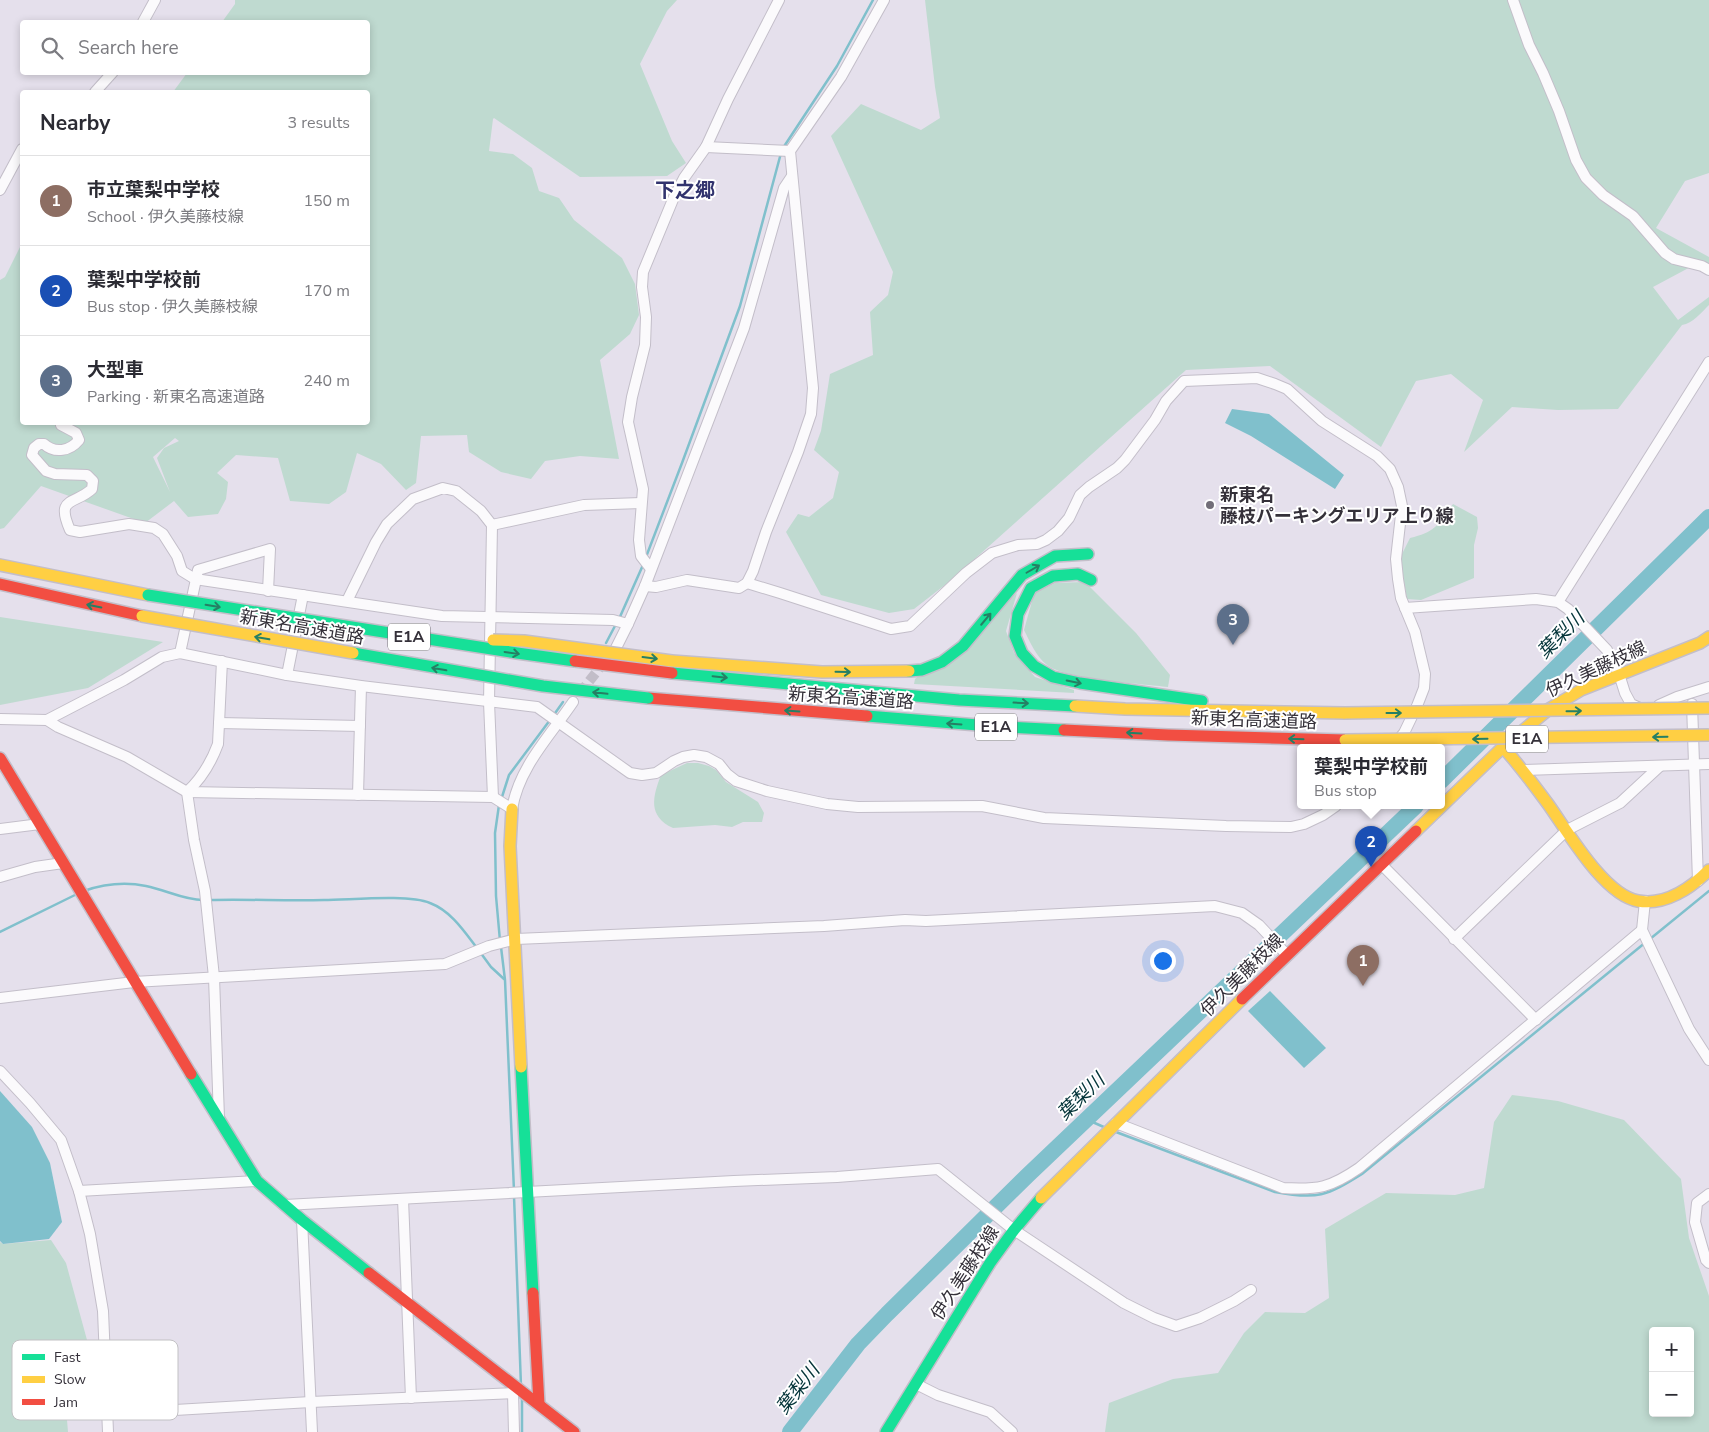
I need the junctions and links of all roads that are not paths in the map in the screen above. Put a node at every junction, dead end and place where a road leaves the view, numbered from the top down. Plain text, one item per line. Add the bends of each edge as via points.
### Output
1 (154, 0) edge
2 (779, 0) edge
3 (884, 0) edge
4 (1513, 0) edge
5 (144, 20) edge
6 (110, 75) edge
7 (97, 90) edge
8 (706, 147) junction
9 (790, 150) junction
10 (20, 153) edge
11 (792, 176) junction
12 (0, 190) edge
13 (1709, 270) edge
14 (1709, 362) edge
15 (61, 425) dead end
16 (641, 503) junction
17 (492, 524) junction
18 (1088, 554) dead end
19 (0, 565) edge
20 (651, 569) junction
21 (195, 578) junction
22 (1091, 580) dead end
23 (747, 583) junction
24 (645, 586) junction
25 (3, 589) edge
26 (268, 591) junction
27 (303, 595) junction
28 (347, 601) junction
29 (1558, 602) junction
30 (1405, 608) junction
31 (490, 618) junction
32 (628, 624) junction
33 (392, 635) junction
34 (1709, 637) edge
35 (616, 648) dead end
36 (180, 653) junction
37 (222, 661) junction
38 (1619, 674) junction
39 (288, 675) junction
40 (361, 686) junction
41 (1709, 687) edge
42 (1692, 692) junction
43 (489, 702) junction
44 (573, 702) tunnel mouth
45 (1709, 708) edge
46 (1267, 710) junction
47 (0, 719) edge
48 (47, 720) junction
49 (219, 723) junction
50 (559, 723) junction
51 (360, 726) junction
52 (1709, 736) edge
53 (1394, 744) edge
54 (1504, 747) junction
55 (0, 758) edge
56 (1694, 764) junction
57 (1709, 764) edge
58 (1660, 766) junction
59 (1523, 770) junction
60 (187, 792) junction
61 (358, 795) junction
62 (493, 797) junction
63 (1445, 803) edge
64 (512, 809) junction
65 (1332, 809) edge
66 (1439, 809) edge
67 (40, 824) junction
68 (0, 830) edge
69 (1567, 830) junction
70 (63, 863) junction
71 (1381, 864) junction
72 (1709, 870) edge
73 (0, 878) edge
74 (1698, 881) junction
75 (1645, 901) junction
76 (1642, 930) junction
77 (516, 939) junction
78 (1454, 939) junction
79 (1287, 955) junction
80 (214, 977) junction
81 (134, 982) junction
82 (0, 998) edge
83 (1536, 1020) junction
84 (1709, 1060) edge
85 (0, 1072) edge
86 (219, 1121) junction
87 (1116, 1123) junction
88 (257, 1181) junction
89 (79, 1191) junction
90 (529, 1191) junction
91 (1709, 1194) edge
92 (403, 1198) junction
93 (284, 1205) junction
94 (302, 1220) junction
95 (1011, 1228) junction
96 (1709, 1263) edge
97 (1251, 1290) dead end
98 (408, 1304) junction
99 (104, 1340) edge
100 (916, 1384) junction
101 (515, 1391) junction
102 (412, 1398) junction
103 (311, 1402) junction
104 (539, 1404) junction
105 (178, 1410) edge
106 (312, 1432) edge
107 (514, 1432) edge
108 (574, 1432) edge
109 (886, 1432) edge
110 (1012, 1432) edge

1 - 5 street
2 - 8 street
3 - 9 street via 841,77
4 - 13 street via 1586,178 1603,195 1633,216 1665,253
6 - 7 street
8 - 9 street
8 - 16 street via 674,197 642,272 645,345 628,422 643,489
9 - 11 street
10 - 12 street
11 - 20 street via 784,188 744,328
11 - 23 street via 812,359 811,414
14 - 29 street
15 - 21 street via 76,433 79,440 74,446 55,451 38,444 32,455 46,470 55,474 88,475 93,481 92,489 70,501 66,508 64,518 70,530 80,532 128,524 154,528 163,534 182,570
16 - 17 street via 584,505
16 - 20 street via 641,556
17 - 28 street via 481,510 456,491 443,488 413,499 387,524
17 - 31 street
33 -> 18 main road, bridge via 524,641 672,660 822,672 922,670 942,662 963,646 1022,575 1055,556
19 -> 33 main road, 新東名高速道路 / E1A, bridge via 148,595
20 - 24 street
21 - 26 street
21 - 26 street via 198,570 270,548
21 - 36 street
22 -> 46 main road via 1078,574 1053,576 1030,588 1018,614 1015,636 1022,653 1034,666 1053,677 1080,683
23 - 24 street via 740,588 687,580 656,587
23 - 30 street via 891,629 910,626 992,553 1013,546 1036,544 1058,531 1080,496 1124,460 1184,381 1257,378 1287,390 1322,420 1377,456 1390,469 1402,506 1396,559
24 - 32 street
52 -> 25 main road, 新東名高速道路 / E1A, bridge via 1345,740 1168,735 990,726 648,698 543,686
26 - 27 street
27 - 28 street
27 - 39 street
28 - 31 street via 442,616
29 - 30 street via 1536,599
29 - 38 street via 1607,650
30 - 53 street via 1422,656 1424,688 1404,732
31 - 32 street via 614,620
31 - 43 street
32 - 35 street
33 -> 46 main road, 新東名高速道路 / E1A, bridge via 672,673 969,700 1125,709
34 - 38 main road, 伊久美藤枝線
36 - 37 street
36 - 48 street via 162,657
37 - 39 street
37 - 49 street
38 - 42 street via 1631,704 1640,708 1661,705
38 - 54 main road, 伊久美藤枝線 via 1581,690 1549,709
39 - 40 street
40 - 43 street
40 - 51 street
41 - 42 street
42 - 56 street
43 - 50 street via 537,707
43 - 62 street
44 - 50 street
46 -> 45 main road, 新東名高速道路 / E1A, bridge via 1431,713
47 - 48 street
48 - 60 street via 127,757
49 - 51 street
49 - 60 street via 218,744 213,757 201,779
50 - 64 street via 522,775
50 - 65 street via 630,773 650,775 678,759 694,755 719,764 736,781 827,804 982,806 1044,818 1291,827 1304,824
51 - 61 street
54 - 59 main road
54 - 63 main road, 伊久美藤枝線
55 - 67 main road
56 - 57 street
56 - 58 street
56 - 74 street
58 - 59 street
58 - 69 street via 1620,803
59 - 69 main road
60 - 61 street
60 - 80 street via 205,891
61 - 62 street
62 - 64 street
64 - 77 main road via 510,846
66 - 71 main road, 伊久美藤枝線
67 - 68 street
67 - 70 main road
69 - 75 main road via 1610,887 1628,898
69 - 78 street
70 - 73 street via 35,867
70 - 81 main road
71 - 78 street
71 - 79 main road, 伊久美藤枝線
72 - 74 main road
74 - 75 main road via 1666,898
75 - 76 street
76 - 83 street
76 - 84 street via 1689,1029
77 - 79 street via 1216,906 1242,913 1259,925
77 - 80 street via 445,964
77 - 90 main road
78 - 83 street
79 - 87 main road, 伊久美藤枝線
80 - 81 street
80 - 86 street
81 - 82 street
81 - 86 main road
83 - 87 street via 1359,1168 1340,1181 1321,1187 1283,1188
85 - 89 street via 61,1140
86 - 88 main road
87 - 95 main road, 伊久美藤枝線
88 - 89 street
88 - 93 main road
89 - 99 street via 103,1311
90 - 92 street
90 - 95 street via 938,1170
90 - 104 main road
91 - 96 street via 1697,1203 1696,1222
92 - 93 street
92 - 98 street
93 - 94 main road
94 - 98 main road
94 - 103 street
95 - 97 street via 1124,1303 1176,1326 1200,1318
95 - 100 main road, 伊久美藤枝線
98 - 101 main road
98 - 102 street
100 - 109 main road, 伊久美藤枝線
100 - 110 street via 938,1395 990,1412
101 - 102 street
101 - 104 main road
101 - 107 street
102 - 103 street
103 - 105 street
103 - 106 street
104 - 108 main road

